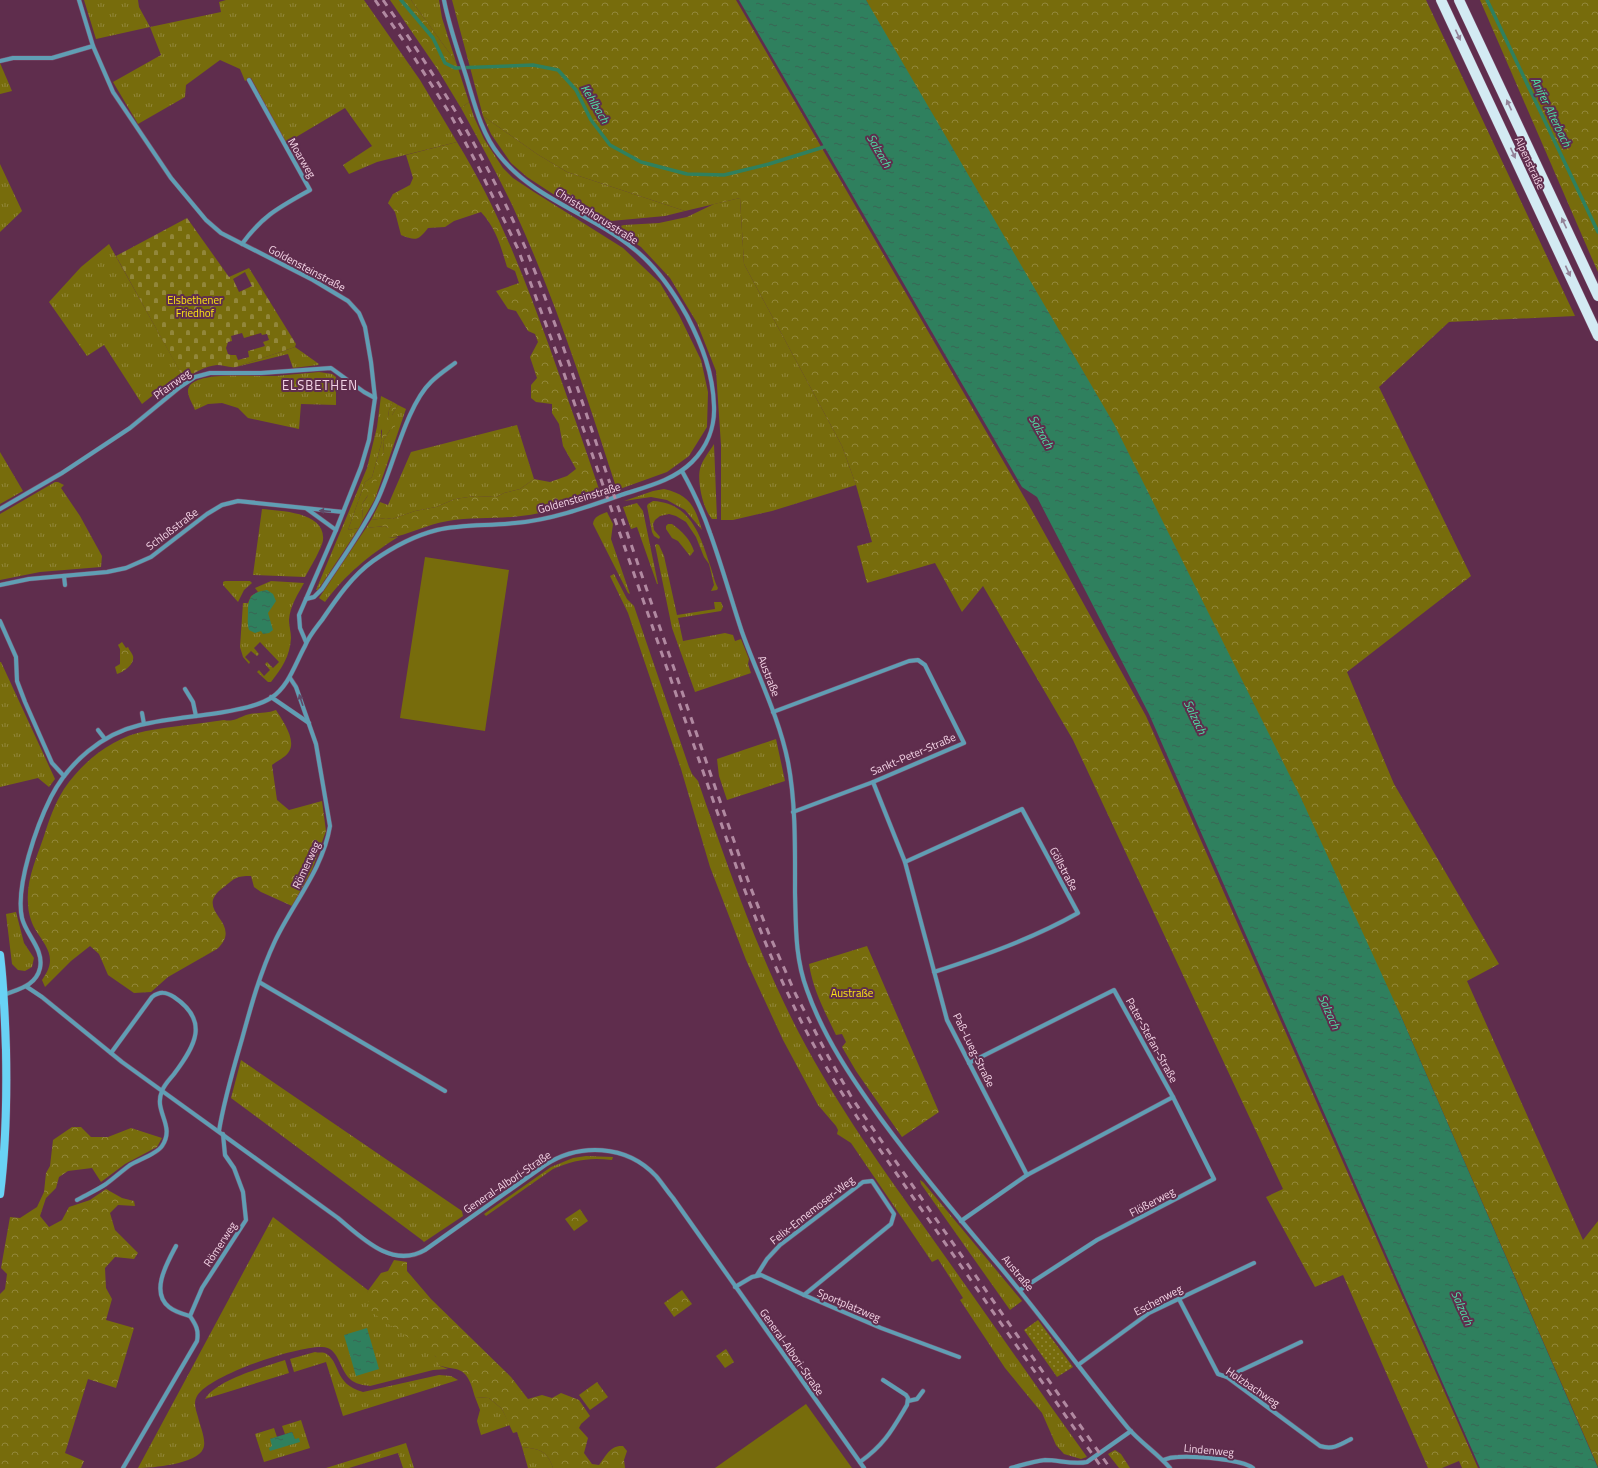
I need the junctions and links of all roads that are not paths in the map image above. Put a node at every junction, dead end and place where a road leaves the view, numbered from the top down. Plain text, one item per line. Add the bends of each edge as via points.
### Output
1 (79, 0) edge
2 (444, 0) edge
3 (1441, 0) edge
4 (1459, 0) edge
5 (93, 46) junction
6 (0, 61) edge
7 (249, 80) dead end
8 (242, 244) junction
9 (1598, 296) edge
10 (1598, 336) edge
11 (455, 363) dead end
12 (375, 398) junction
13 (682, 471) junction
14 (0, 509) edge
15 (307, 509) junction
16 (343, 512) junction
17 (336, 530) junction
18 (64, 576) junction
19 (0, 585) edge
20 (65, 585) dead end
21 (306, 599) junction
22 (0, 621) edge
23 (306, 642) junction
24 (290, 678) junction
25 (185, 689) dead end
26 (271, 697) junction
27 (773, 712) junction
28 (142, 713) dead end
29 (196, 716) junction
30 (144, 724) junction
31 (309, 724) junction
32 (98, 730) dead end
33 (105, 739) junction
34 (64, 776) junction
35 (873, 782) junction
36 (793, 812) junction
37 (905, 862) junction
38 (0, 955) edge
39 (934, 972) junction
40 (259, 982) junction
41 (27, 987) junction
42 (2, 996) edge
43 (111, 1053) junction
44 (969, 1063) junction
45 (162, 1090) junction
46 (445, 1091) dead end
47 (1173, 1097) junction
48 (221, 1132) junction
49 (1027, 1175) junction
50 (0, 1194) edge
51 (77, 1200) dead end
52 (961, 1221) junction
53 (176, 1246) dead end
54 (1254, 1263) dead end
55 (757, 1275) junction
56 (735, 1286) junction
57 (1020, 1290) junction
58 (804, 1295) junction
59 (1179, 1299) junction
60 (190, 1316) junction
61 (1301, 1342) dead end
62 (959, 1357) dead end
63 (1078, 1365) junction
64 (1227, 1377) junction
65 (883, 1380) dead end
66 (923, 1391) dead end
67 (908, 1401) junction
68 (1131, 1431) junction
69 (1351, 1439) dead end
70 (1163, 1460) junction
71 (860, 1462) junction
72 (123, 1468) edge
73 (864, 1468) edge
74 (1011, 1468) edge
75 (1170, 1468) edge
76 (1253, 1468) edge

1 - 5 street, Goldensteinstraße
2 - 13 street, Christophorusstraße via 447,17 479,116 497,153 509,167 531,184 632,247 658,271 678,300 695,332 712,382 712,430 693,461
3 -> 10 main road, Alpenstraße
9 -> 4 main road, Alpenstraße
5 - 6 street via 52,58 13,58
5 - 8 street, Goldensteinstraße via 112,92 171,178 206,220 221,233
7 - 8 street, Moarweg via 310,190 271,213 254,228
8 - 12 street, Goldensteinstraße via 348,301 366,327
11 - 21 street via 430,382 420,397 410,415 367,521 322,589 314,597
12 - 14 street, Pfarrweg via 331,368 261,374 210,372 195,377 130,428 62,473
12 - 16 street, Goldensteinstraße via 369,440
13 - 23 street, Goldensteinstraße via 666,480 568,512 517,523 453,527 414,537 370,563 349,582
13 - 27 street, Austraße via 710,532 736,615
16 -> 15 street, Schloßstraße
15 - 17 street, Schloßstraße
15 - 18 street, Schloßstraße via 238,501 222,505 141,562 117,570
16 - 17 street, Goldensteinstraße
17 - 21 street, Goldensteinstraße
18 - 19 street, Schloßstraße
18 - 20 street
21 - 23 street, Goldensteinstraße via 299,615 300,628
22 - 34 street via 16,657 17,681 25,702 52,763
23 - 24 street, Goldensteinstraße
24 - 26 street, Goldensteinstraße
31 -> 24 street, Römerweg via 296,687
25 - 29 street via 193,702
26 - 29 street via 258,704 231,711
26 - 31 street
27 - 35 street, Sankt-Peter-Straße via 909,661 918,660 925,665 964,743
27 - 36 street, Austraße via 788,762
28 - 30 street
29 - 30 street
30 - 33 street
31 - 40 street, Römerweg via 316,744 330,826 316,869 276,940
32 - 33 street
33 - 34 street via 78,760
34 - 41 street via 50,798 42,819 22,891 22,920 36,945 41,966 37,976
35 - 36 street, Sankt-Peter-Straße
35 - 37 street, Paß-Lueg-Straße
36 - 52 street, Austraße via 796,945 807,992 850,1073 905,1151
37 - 39 street, Paß-Lueg-Straße
37 - 39 street, Göllstraße via 1022,809 1078,913 1034,936
38 - 42 main road
39 - 44 street, Paß-Lueg-Straße via 947,1020
40 - 46 street
40 - 48 street, Römerweg via 224,1101
41 - 42 street
41 - 43 street, General-Albori-Straße
42 - 50 main road via 6,1137
43 - 45 street, General-Albori-Straße
43 - 45 street via 152,997 163,992 175,998 191,1012 197,1030 188,1056
44 - 47 street, Pater-Stefan-Straße via 1114,990
44 - 49 street, Paß-Lueg-Straße
45 - 48 street, General-Albori-Straße
45 - 51 street via 158,1105 167,1131 160,1148
47 - 49 street, Pater-Stefan-Straße
47 - 57 street, Flößerweg via 1214,1179 1097,1240
48 - 56 street, General-Albori-Straße via 372,1245 395,1256 413,1255 425,1250 544,1165 564,1155 591,1150 618,1152 637,1161 655,1176
48 - 60 street, Römerweg via 225,1155 234,1168 243,1192 246,1220 202,1288
49 - 52 street
52 - 57 street, Austraße
53 - 60 street via 163,1275 161,1289 164,1301 169,1307
54 - 59 street, Eschenweg
55 - 56 street
55 - 58 street, Sportplatzweg
55 - 58 street, Felix-Ennemoser-Weg via 780,1245 863,1182 872,1181 894,1214 891,1224
56 - 71 street, General-Albori-Straße
57 - 63 street, Austraße
58 - 62 street, Sportplatzweg via 881,1328
59 - 63 street, Eschenweg via 1149,1313
59 - 64 street, Holzbachweg via 1218,1374
60 - 72 street via 197,1327 197,1340
61 - 64 street
63 - 68 street, Austraße
64 - 69 street, Holzbachweg via 1320,1446 1336,1447
65 - 67 street via 903,1392
66 - 67 street via 917,1399
67 - 71 street via 908,1405 881,1445
68 - 70 street, Austraße
68 - 74 street via 1087,1462 1079,1464 1043,1460
70 - 75 street, Austraße
70 - 76 street, Lindenweg via 1187,1456 1243,1462
71 - 73 street, General-Albori-Straße

